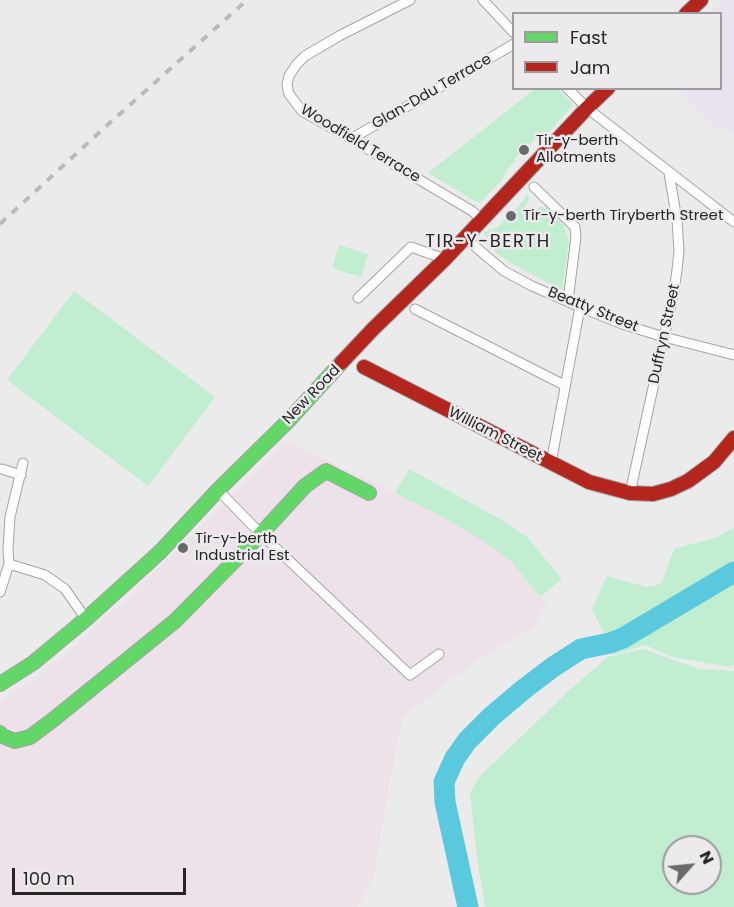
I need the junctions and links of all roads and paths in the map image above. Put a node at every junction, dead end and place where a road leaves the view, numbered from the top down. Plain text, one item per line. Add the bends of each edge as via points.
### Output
1 (410, 0) edge
2 (483, 0) edge
3 (512, 32) edge
4 (512, 45) edge
5 (569, 90) edge
6 (606, 90) edge
7 (587, 108) junction
8 (351, 139) junction
9 (669, 173) junction
10 (534, 187) dead end
11 (482, 220) junction
12 (734, 222) edge
13 (465, 238) junction
14 (445, 258) junction
15 (358, 298) dead end
16 (568, 302) junction
17 (579, 307) junction
18 (416, 309) dead end
19 (664, 337) junction
20 (734, 355) edge
21 (364, 367) dead end
22 (564, 385) junction
23 (734, 438) edge
24 (551, 463) junction
25 (23, 464) dead end
26 (2, 469) dead end
27 (21, 475) junction
28 (218, 490) junction
29 (369, 493) dead end
30 (630, 493) junction
31 (261, 534) junction
32 (9, 564) junction
33 (0, 592) edge
34 (86, 620) junction
35 (439, 654) dead end
36 (0, 684) edge
37 (0, 733) edge

1 - 8 street, Woodfield Terrace via 305,56 289,76 289,94 302,111
2 - 3 street
4 - 8 street, Glan-Ddu Terrace
5 - 7 street
6 - 7 street, New Road
7 - 9 street
7 - 11 street, New Road
8 - 11 street, Woodfield Terrace
9 - 12 street
9 - 19 street, Duffryn Street via 679,251
10 - 16 street via 575,227
11 - 13 street, New Road
13 - 14 street, New Road
13 - 16 street, Beatty Street via 504,272
14 - 15 street via 411,247
14 - 28 street, New Road
16 - 17 street, Beatty Street
17 - 19 street, Beatty Street
17 - 22 street
18 - 22 street
19 - 20 street, Beatty Street
19 - 30 street, Duffryn Street
21 - 24 street, William Street
22 - 24 street
23 - 30 street, William Street via 714,462 688,481 653,494
24 - 30 street, William Street via 589,482
25 - 27 street
26 - 27 street
27 - 32 street via 10,517
28 - 31 street
28 - 34 street, New Road via 160,552
29 - 31 street via 326,471 305,486
31 - 35 street via 410,675
31 - 37 street via 175,621 45,726 30,737 15,741
32 - 33 street
32 - 34 street via 45,575 65,589
34 - 36 street, New Road

